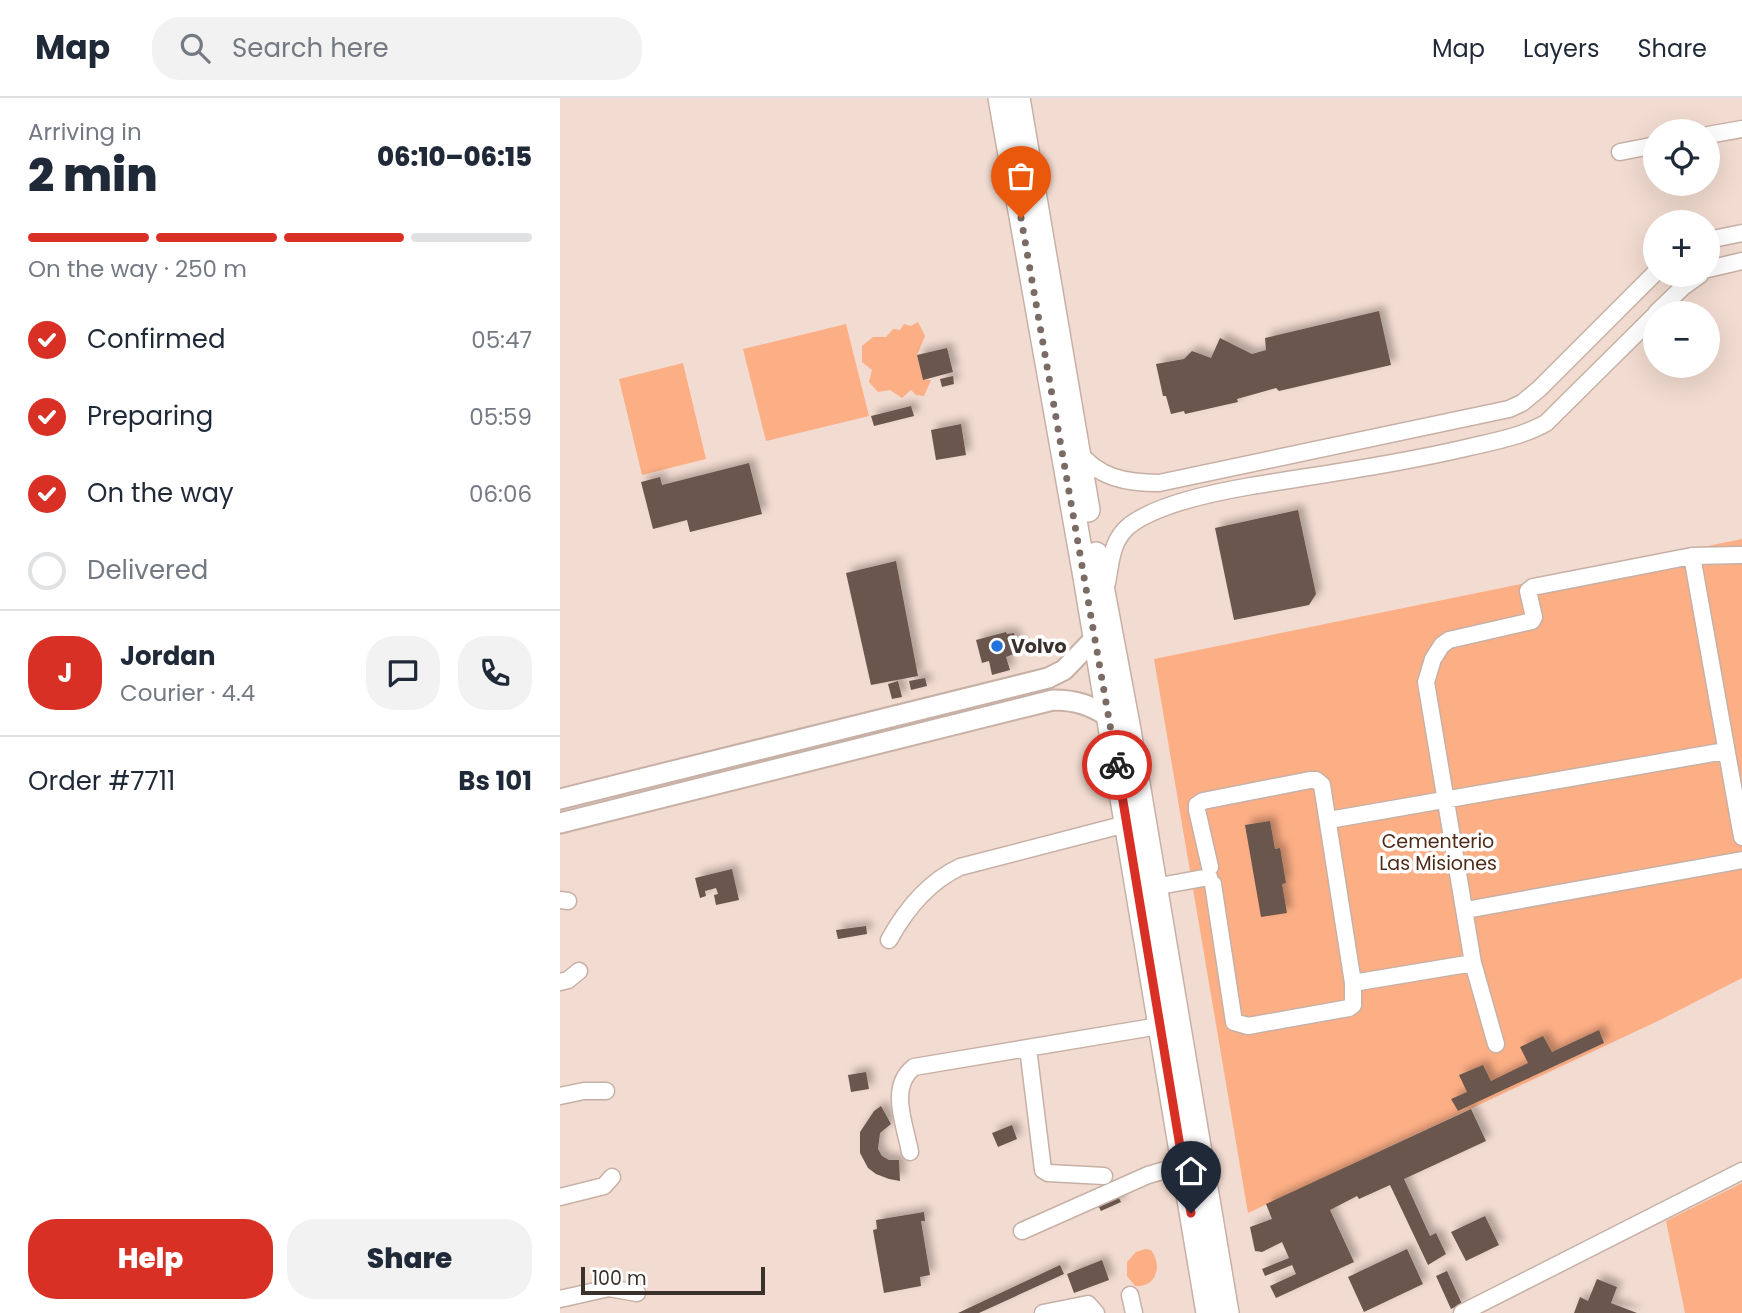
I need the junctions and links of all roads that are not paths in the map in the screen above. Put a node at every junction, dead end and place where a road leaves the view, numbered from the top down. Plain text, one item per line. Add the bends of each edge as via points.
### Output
1 (1000, 98) edge
2 (1018, 98) edge
3 (1742, 129) edge
4 (1720, 133) edge
5 (1643, 148) edge
6 (1620, 152) dead end
7 (1742, 233) edge
8 (1720, 238) edge
9 (1742, 261) edge
10 (1720, 266) edge
11 (1643, 285) edge
12 (1683, 287) edge
13 (1669, 301) edge
14 (1643, 327) edge
15 (1426, 427) junction
16 (1078, 451) junction
17 (1433, 456) junction
18 (1230, 468) junction
19 (1192, 476) junction
20 (1236, 489) junction
21 (1198, 497) junction
22 (1742, 555) edge
23 (1692, 556) junction
24 (1104, 595) junction
25 (1094, 639) junction
26 (1048, 678) junction
27 (1053, 700) junction
28 (1109, 718) junction
29 (1725, 751) junction
30 (588, 792) junction
31 (560, 799) edge
32 (1445, 799) junction
33 (595, 814) junction
34 (1329, 820) junction
35 (560, 823) edge
36 (1126, 824) junction
37 (1742, 837) edge
38 (1742, 860) edge
39 (1211, 876) junction
40 (1154, 887) junction
41 (1465, 910) junction
42 (889, 940) dead end
43 (1473, 963) junction
44 (579, 971) dead end
45 (560, 982) edge
46 (1353, 983) junction
47 (1159, 1026) junction
48 (1496, 1044) dead end
49 (1028, 1048) junction
50 (606, 1091) dead end
51 (560, 1096) edge
52 (910, 1152) dead end
53 (1183, 1165) junction
54 (1742, 1171) edge
55 (1104, 1176) dead end
56 (612, 1177) dead end
57 (560, 1197) edge
58 (1022, 1231) dead end
59 (638, 1293) dead end
60 (1130, 1295) dead end
61 (560, 1299) edge
62 (1043, 1313) edge
63 (1096, 1313) edge
64 (1134, 1313) edge
65 (1209, 1313) edge
66 (1227, 1313) edge
67 (1462, 1313) edge

1 - 25 highway
2 - 16 highway
3 - 4 street
5 - 6 street
7 - 8 street
9 - 10 street
11 - 15 street via 1522,403
12 - 13 street
14 - 17 street via 1546,423 1521,435
15 - 17 street
15 - 18 street
16 - 19 street via 1100,472 1129,482 1159,483
16 - 24 highway
17 - 20 street
18 - 19 street
18 - 20 street via 1225,480
19 - 21 street via 1209,485
20 - 21 street
21 - 24 street via 1128,526 1110,554
22 - 23 street
23 - 29 street
23 - 32 street via 1533,587 1528,591 1534,617 1529,623 1442,645 1426,682
24 - 40 highway
25 - 26 main road via 1064,670
25 - 28 highway
26 - 27 main road
26 - 30 main road
27 - 28 main road via 1092,706
27 - 33 main road
28 - 36 highway
29 - 32 street
29 - 37 street
30 - 31 main road
30 - 33 main road
32 - 34 street
32 - 41 street
33 - 35 main road
34 - 39 street via 1322,785 1316,780 1203,801 1196,810
34 - 46 street
36 - 42 street via 960,867 914,902
36 - 47 highway
38 - 41 street
39 - 40 street
39 - 46 street via 1234,1022 1248,1026 1349,1008 1354,999
40 - 66 highway
41 - 43 street
43 - 46 street
43 - 48 street
44 - 45 street
47 - 49 street
47 - 53 highway
49 - 52 street via 914,1066 905,1073 898,1092
49 - 55 street via 1043,1170
50 - 51 street
53 - 58 street via 1148,1175
53 - 65 highway
54 - 67 street
56 - 57 street via 604,1186
59 - 61 street via 608,1288
60 - 64 street
62 - 63 street via 1088,1304

